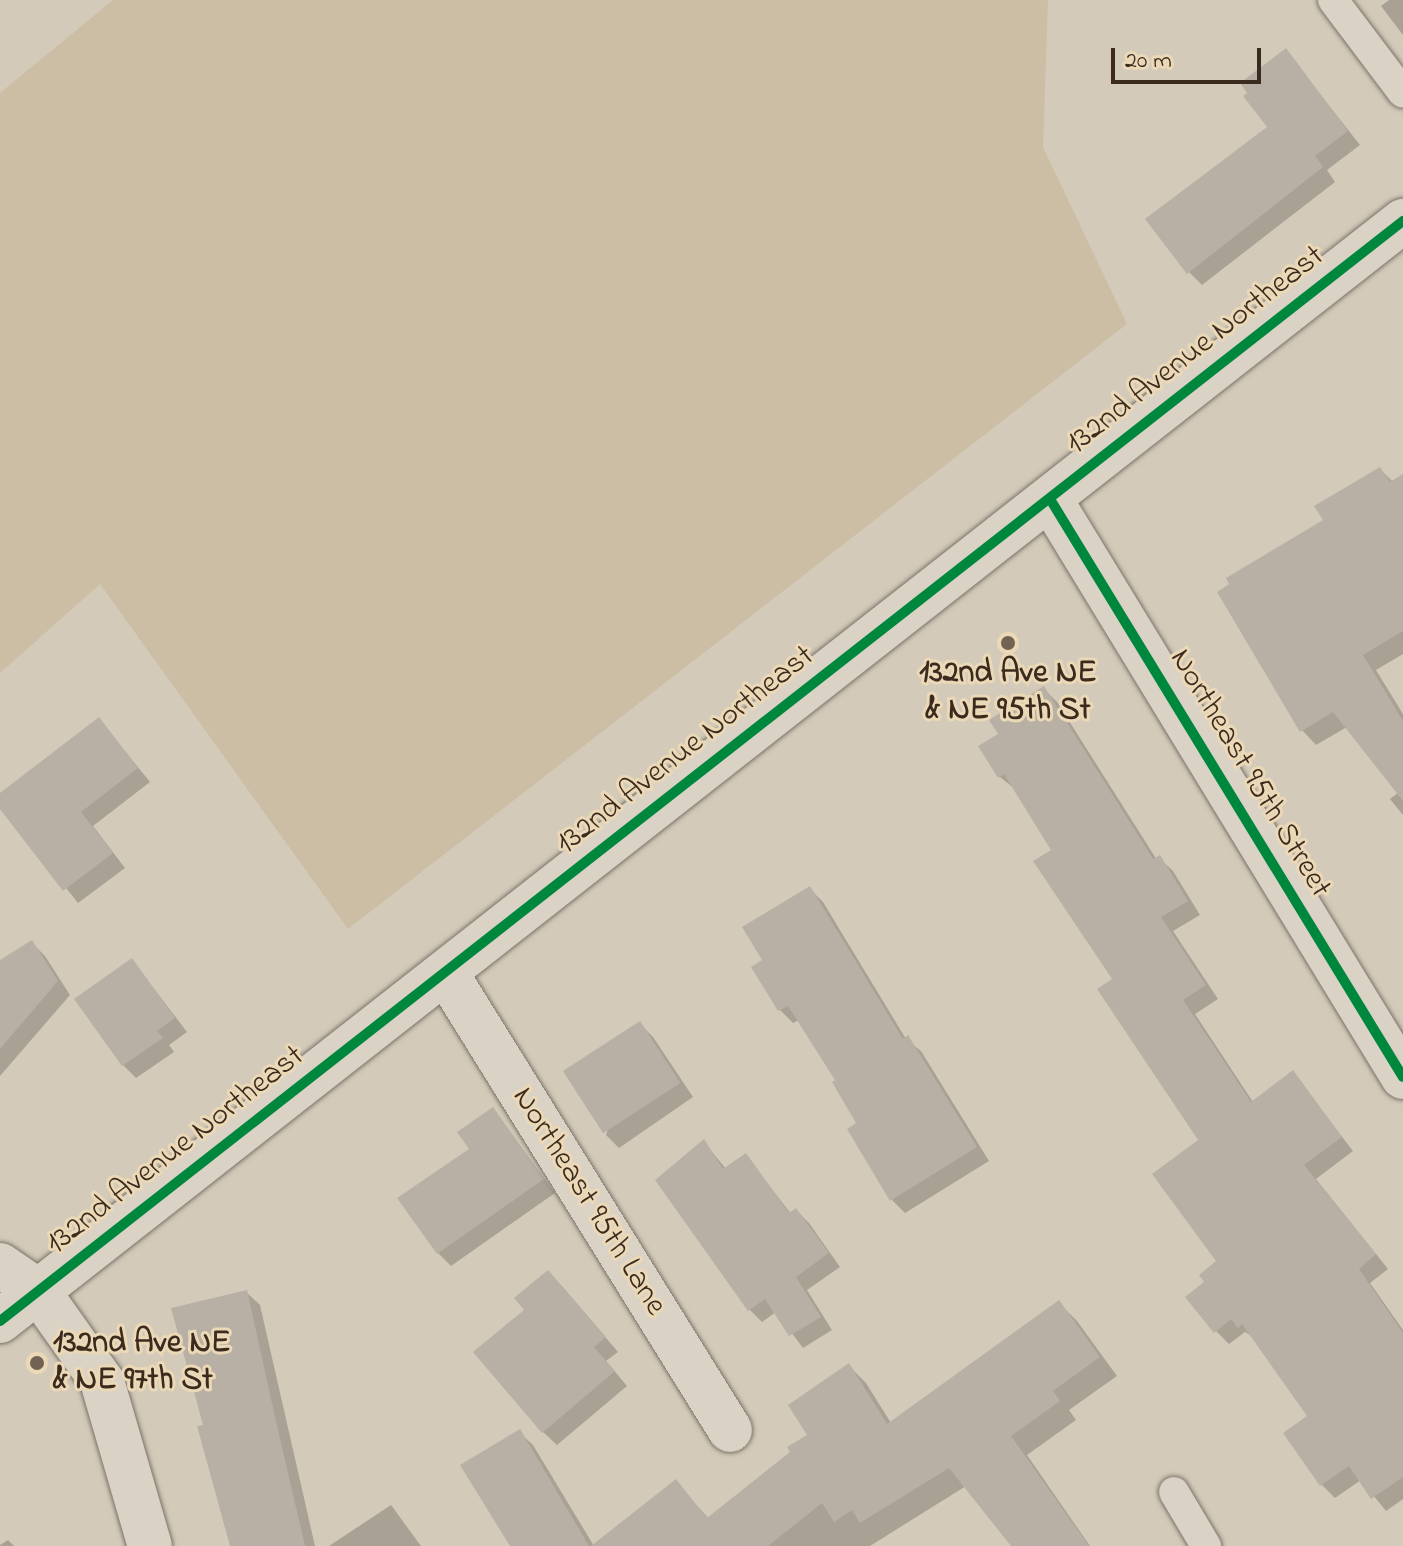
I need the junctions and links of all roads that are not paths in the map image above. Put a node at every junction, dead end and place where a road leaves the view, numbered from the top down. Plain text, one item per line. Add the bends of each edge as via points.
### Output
1 (1333, 0) edge
2 (1403, 93) edge
3 (1403, 221) edge
4 (1050, 499) junction
5 (446, 973) junction
6 (1403, 1077) edge
7 (0, 1265) edge
8 (38, 1291) junction
9 (0, 1321) edge
10 (730, 1430) dead end
11 (1174, 1492) dead end
12 (150, 1546) edge
13 (1206, 1546) edge

1 - 2 lane
3 - 4 street, 132nd Avenue Northeast
4 - 5 street, 132nd Avenue Northeast
4 - 6 street, Northeast 95th Street
5 - 8 street, 132nd Avenue Northeast
5 - 10 street, Northeast 95th Lane
7 - 8 street
8 - 9 street, 132nd Avenue Northeast
8 - 12 street via 102,1381
11 - 13 lane

